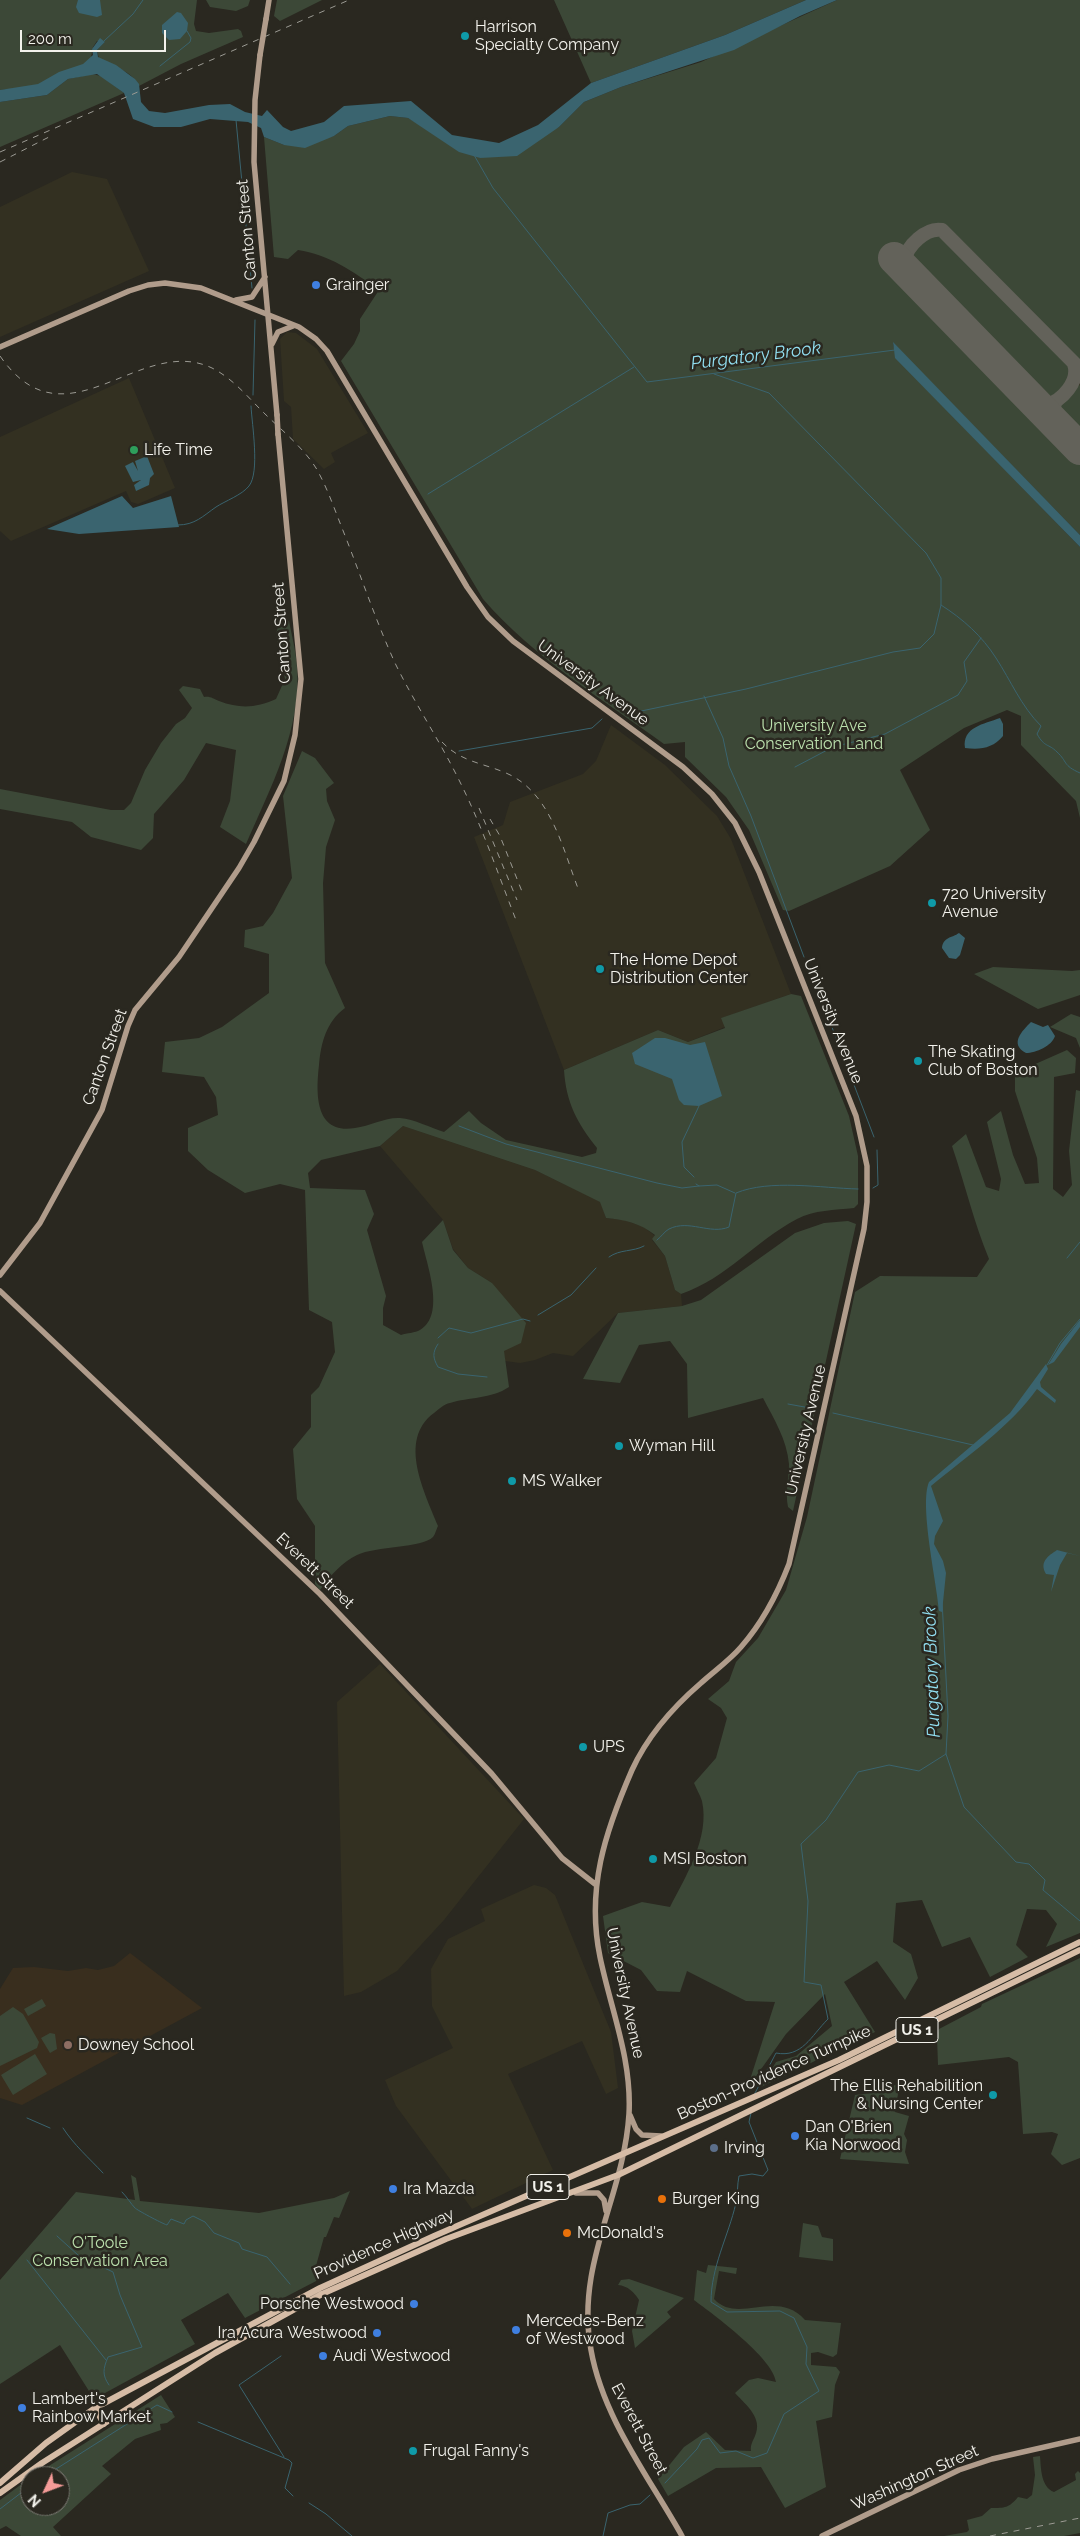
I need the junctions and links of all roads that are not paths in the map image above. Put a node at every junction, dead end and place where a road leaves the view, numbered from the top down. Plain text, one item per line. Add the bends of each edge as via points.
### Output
1 (269, 0) edge
2 (265, 277) junction
3 (230, 300) junction
4 (268, 315) junction
5 (299, 327) junction
6 (0, 346) edge
7 (271, 346) junction
8 (0, 1275) edge
9 (0, 1291) edge
10 (595, 1884) junction
11 (1080, 1942) edge
12 (1080, 1950) edge
13 (629, 2111) junction
14 (666, 2136) junction
15 (623, 2154) junction
16 (618, 2175) junction
17 (573, 2193) junction
18 (606, 2216) junction
19 (474, 2218) joint
20 (479, 2226) joint
21 (95, 2408) junction
22 (104, 2424) junction
23 (1080, 2439) edge
24 (0, 2482) edge
25 (0, 2493) edge
26 (682, 2536) edge
27 (822, 2536) edge

1 - 2 main road, Canton Street, bridge via 254,107 256,180
2 - 3 main road via 252,298
2 - 4 main road, Canton Street
3 - 4 main road, University Avenue
3 - 6 main road, University Avenue via 192,286 148,285 129,290
4 - 5 main road, University Avenue
4 - 7 main road, Canton Street
5 - 7 main road via 288,326 280,330
5 - 10 main road, University Avenue via 326,351 488,617 522,648 683,767 712,794 735,823 745,840 856,1116 865,1150 864,1229 789,1564 770,1607 749,1637 725,1663 670,1711 642,1751 603,1849
7 - 8 main road, Canton Street, bridge via 301,679 295,735 284,780 239,868 179,957 136,1010 102,1110 40,1223
9 - 10 main road, Everett Street via 320,1594 492,1774 562,1858
10 - 13 main road, University Avenue via 598,1943 623,2046
11 - 14 main road, Boston-Providence Turnpike / US 1 via 880,2041
12 - 16 main road, Boston-Providence Turnpike / US 1
13 - 14 main road via 634,2127 642,2135
13 - 15 main road, University Avenue
14 - 15 main road, Boston-Providence Turnpike / US 1
15 - 16 main road, Everett Street
15 - 19 main road, Boston-Providence Turnpike / US 1
16 - 17 main road, Boston-Providence Turnpike / US 1
16 - 18 main road, Everett Street
17 - 18 main road via 593,2191 600,2194 605,2202
17 - 20 main road, Boston-Providence Turnpike / US 1
18 - 26 main road, Everett Street via 588,2289 587,2319 593,2361 613,2416
19 - 21 main road, Providence Highway / US 1 via 322,2286
20 - 22 main road, Providence Highway / US 1 via 384,2265 295,2308 215,2353
21 - 22 main road
21 - 24 main road, Providence Highway / US 1
22 - 25 main road, Providence Highway / US 1
23 - 27 main road, Washington Street via 959,2470

